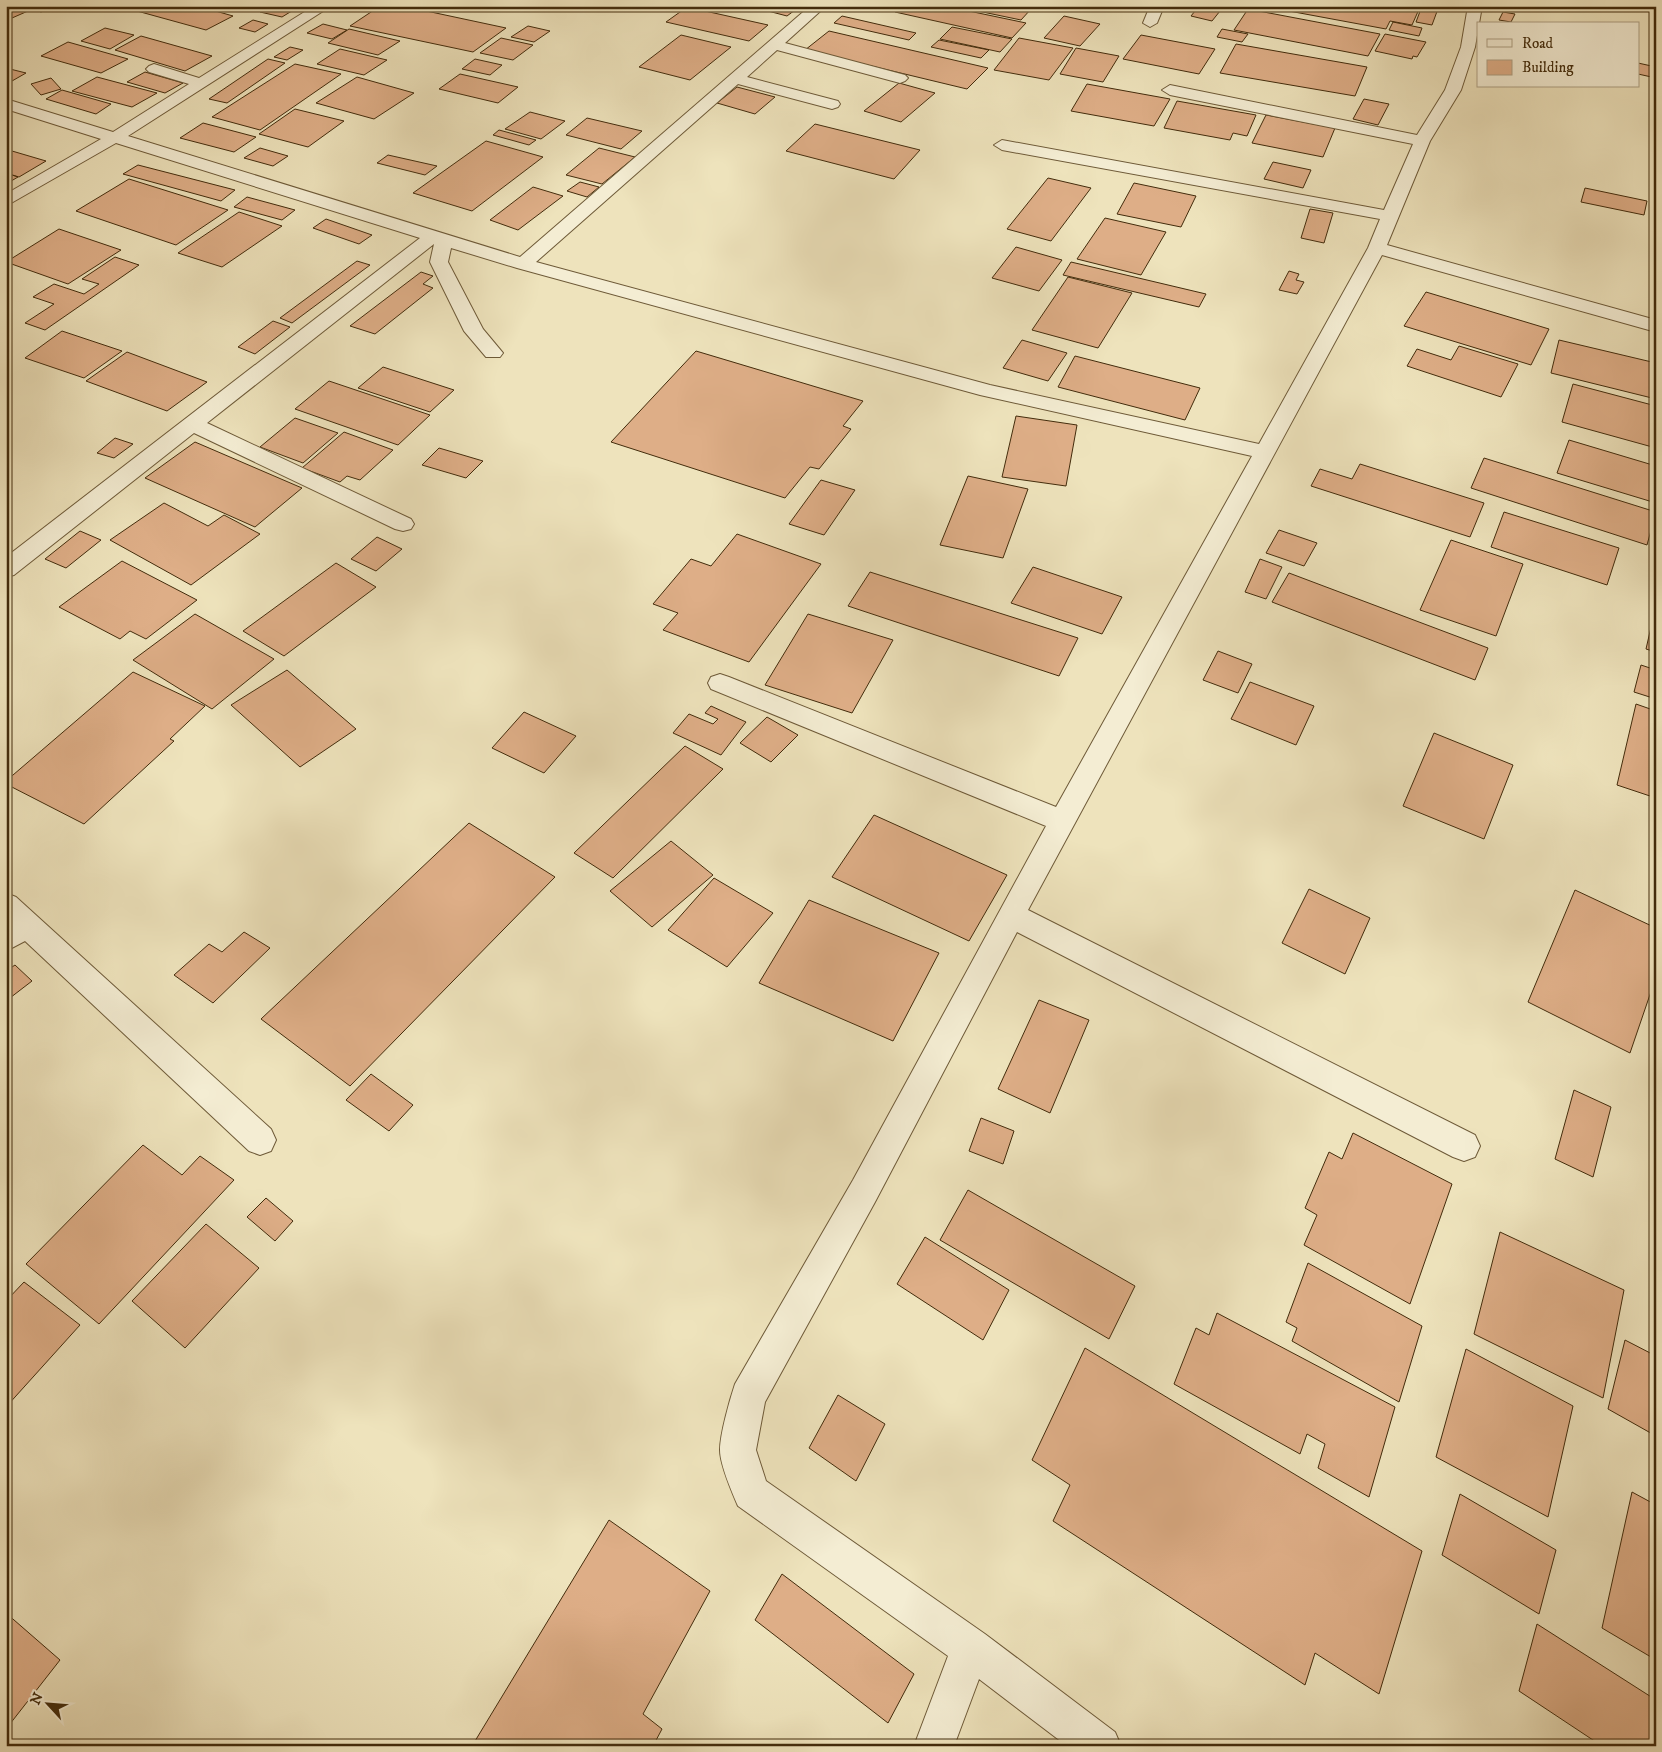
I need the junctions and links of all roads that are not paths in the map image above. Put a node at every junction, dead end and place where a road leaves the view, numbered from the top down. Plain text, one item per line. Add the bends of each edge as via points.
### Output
1 (324, 6) edge
2 (819, 6) edge
3 (1157, 6) edge
4 (1475, 6) edge
5 (1150, 23) dead end
6 (774, 45) junction
7 (154, 69) dead end
8 (900, 78) dead end
9 (736, 79) junction
10 (201, 83) junction
11 (1170, 90) dead end
12 (6, 104) edge
13 (832, 104) dead end
14 (114, 138) junction
15 (1422, 141) junction
16 (1002, 145) dead end
17 (6, 201) edge
18 (1391, 216) junction
19 (438, 238) junction
20 (1377, 248) junction
21 (523, 264) junction
22 (1656, 326) edge
23 (493, 353) dead end
24 (192, 424) junction
25 (1264, 452) junction
26 (403, 524) dead end
27 (6, 569) edge
28 (720, 683) dead end
29 (1062, 821) junction
30 (1011, 915) junction
31 (13, 922) edge
32 (260, 1140) dead end
33 (1464, 1146) dead end
34 (971, 1648) junction
35 (934, 1746) edge
36 (1101, 1746) edge

1 - 10 street
2 - 6 street
3 - 5 street
4 - 15 street via 1468,47 1453,90
6 - 8 street
6 - 9 street
7 - 10 street
9 - 13 street
9 - 21 street
10 - 14 street
11 - 15 street
12 - 14 street
14 - 17 street
14 - 19 street
15 - 18 street
16 - 18 street
18 - 20 street
19 - 21 street
19 - 23 street via 439,262 474,331
19 - 24 street
20 - 22 street
20 - 25 street
21 - 25 street via 987,392
24 - 26 street
24 - 27 street
25 - 29 street
28 - 29 street
29 - 30 street
30 - 33 street
30 - 34 street via 864,1191 748,1397 738,1450 751,1492
31 - 32 street
34 - 35 street
34 - 36 street

